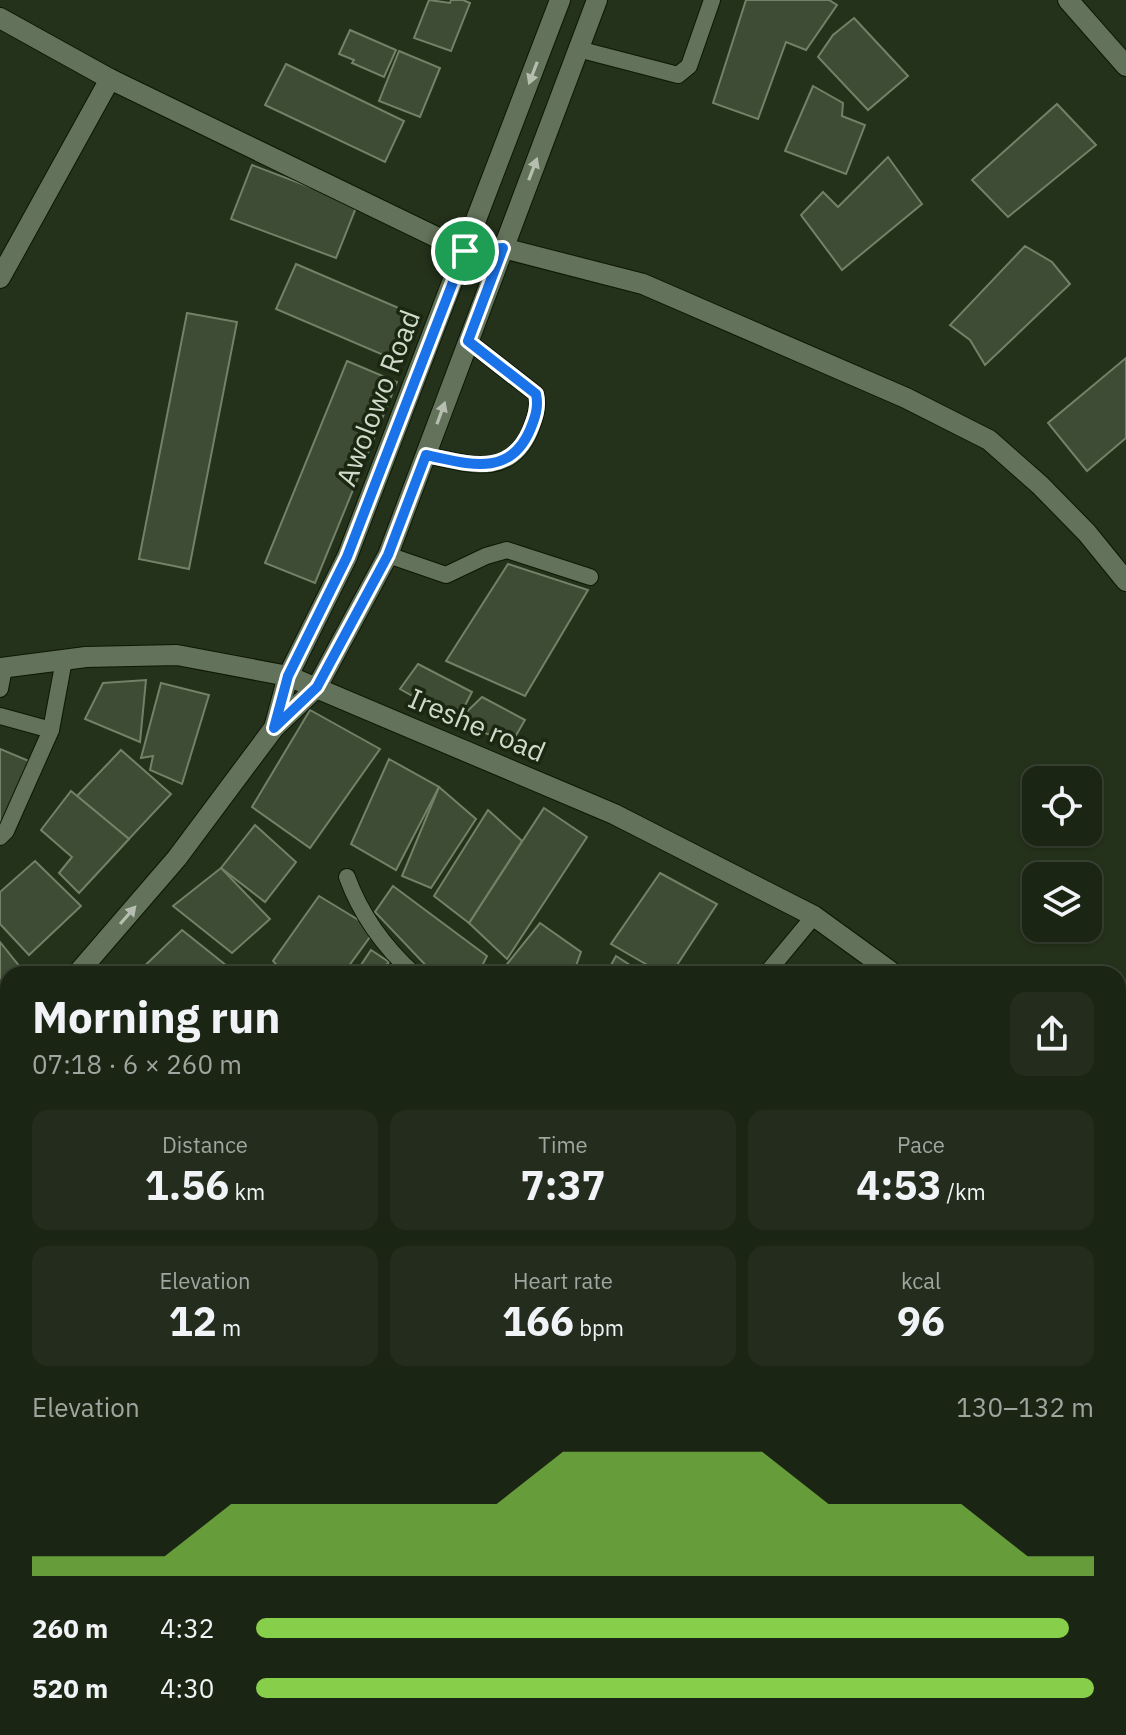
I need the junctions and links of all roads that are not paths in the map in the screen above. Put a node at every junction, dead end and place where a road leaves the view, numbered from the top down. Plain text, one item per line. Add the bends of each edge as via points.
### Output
1 (560, 0) edge
2 (597, 0) edge
3 (712, 0) edge
4 (1068, 0) edge
5 (0, 18) edge
6 (578, 49) junction
7 (1126, 66) edge
8 (110, 79) junction
9 (503, 248) junction
10 (465, 251) junction
11 (0, 278) edge
12 (468, 341) junction
13 (426, 455) junction
14 (388, 555) junction
15 (590, 577) dead end
16 (1126, 581) edge
17 (64, 660) junction
18 (2, 668) edge
19 (288, 676) junction
20 (317, 687) junction
21 (0, 689) edge
22 (0, 716) edge
23 (274, 728) junction
24 (51, 730) junction
25 (0, 837) edge
26 (347, 877) dead end
27 (814, 916) junction
28 (86, 966) edge
29 (405, 966) edge
30 (773, 966) edge
31 (883, 966) edge

1 -> 10 main road, Awolowo Road
2 - 6 main road
3 - 6 lane via 689,66 678,75
4 - 7 main road
5 - 8 main road
9 -> 6 main road
8 - 10 main road
8 - 11 main road
9 - 10 main road
9 - 12 main road
9 - 16 main road via 643,284 906,398 989,440 1087,533
10 - 19 main road, Awolowo Road via 347,557
13 -> 12 main road
12 - 13 lane via 536,394 539,404 528,434 514,455 501,462 480,465
13 - 14 main road
14 - 15 lane via 446,575 507,550
14 - 20 main road
17 - 18 main road, Ireshe road
17 - 19 main road, Ireshe road via 177,655
17 - 24 lane
18 - 21 lane
19 - 20 main road, Ireshe road
19 - 23 main road, Awolowo Road
20 - 23 main road
20 - 27 main road, Ireshe road via 614,814
22 - 24 lane
28 -> 23 main road via 177,858
24 - 25 lane
26 - 29 lane via 389,951
27 - 30 lane
27 - 31 main road, Ireshe road

